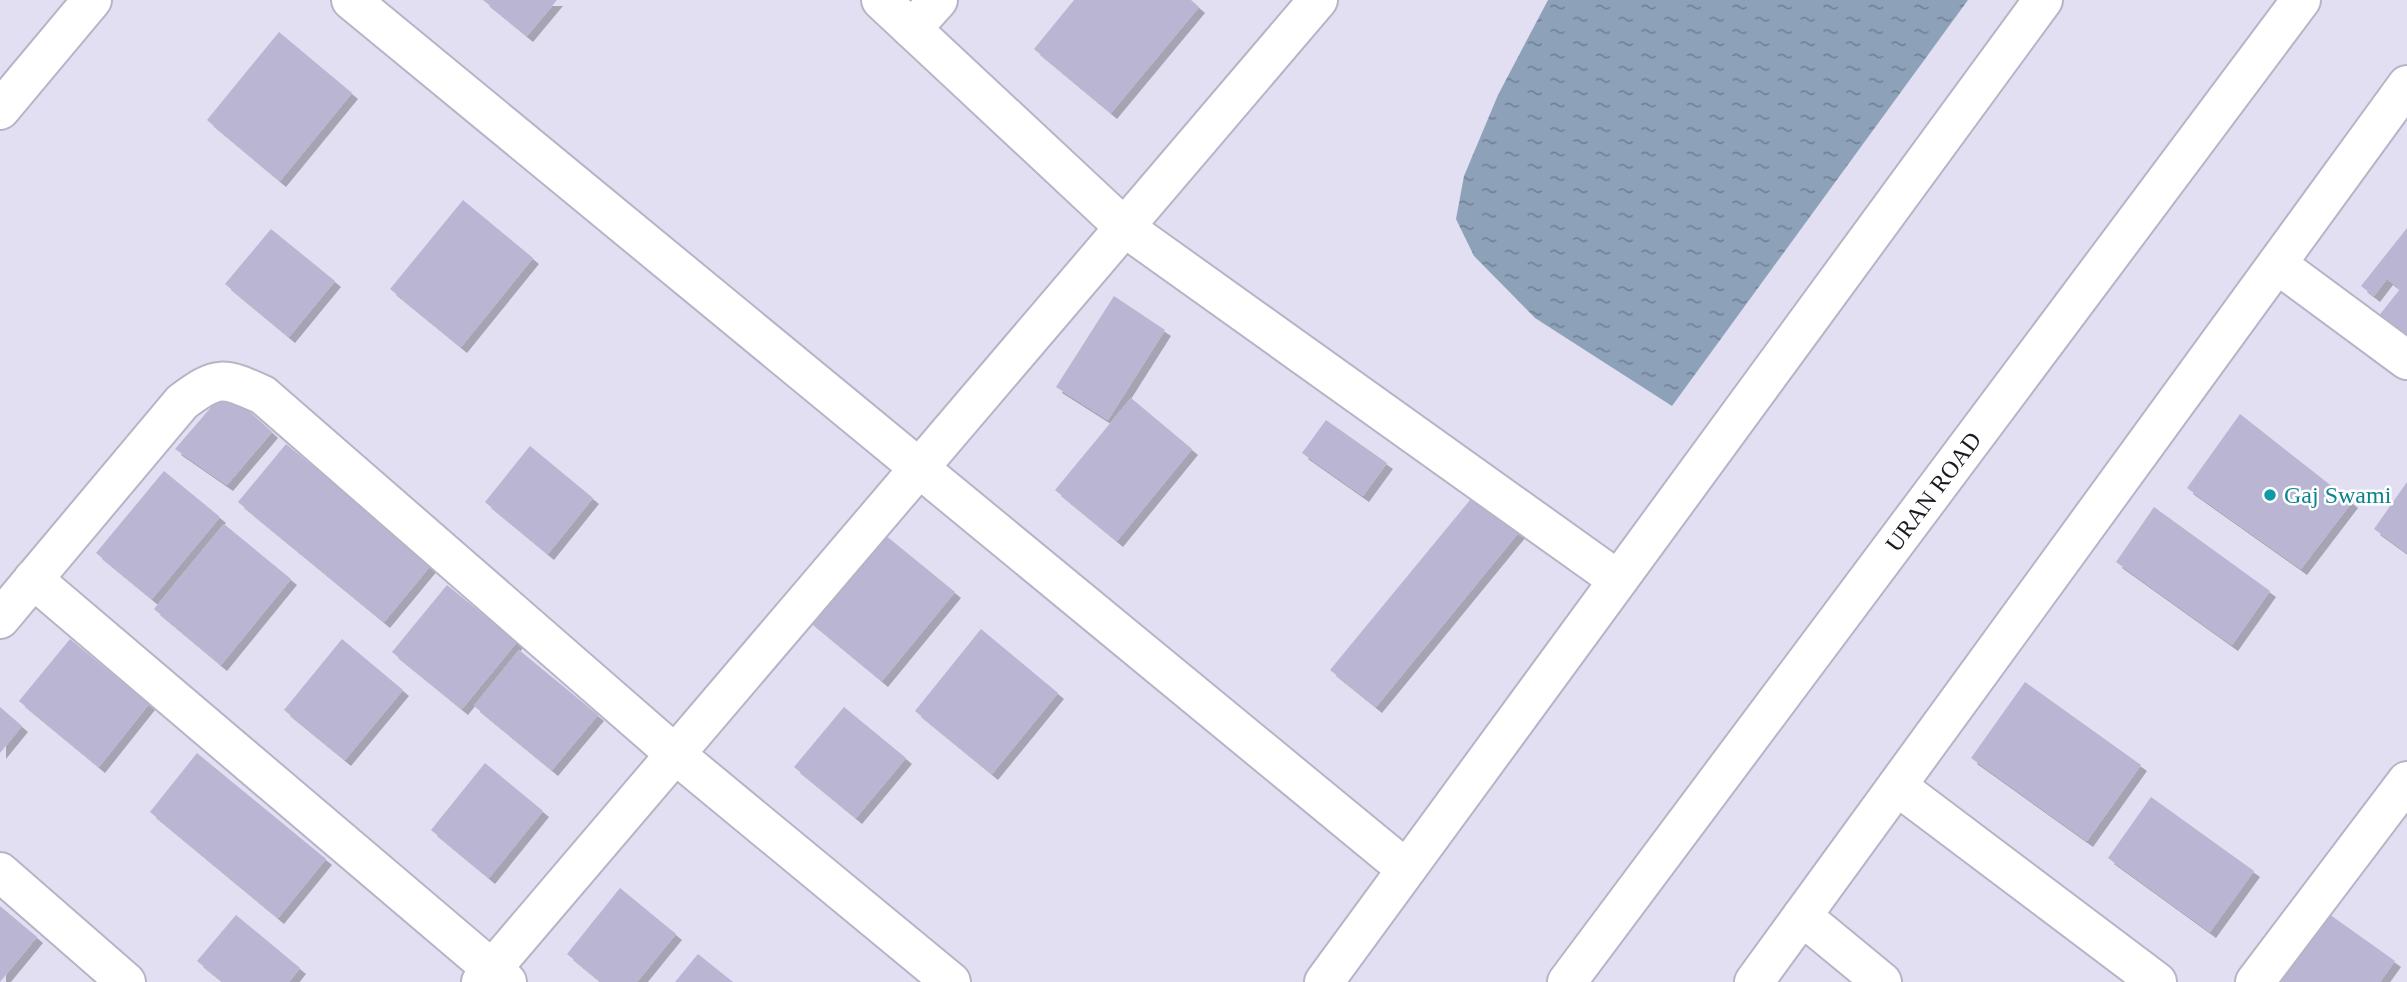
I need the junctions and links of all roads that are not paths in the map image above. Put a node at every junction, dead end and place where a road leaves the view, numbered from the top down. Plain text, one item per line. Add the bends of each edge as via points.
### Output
1 (92, 0) edge
2 (351, 0) edge
3 (881, 0) edge
4 (938, 0) edge
5 (1318, 0) edge
6 (2043, 0) edge
7 (2301, 0) edge
8 (912, 29) junction
9 (2407, 85) edge
10 (0, 110) edge
11 (1124, 227) junction
12 (2277, 264) junction
13 (2407, 360) edge
14 (919, 467) junction
15 (33, 579) junction
16 (1618, 580) junction
17 (0, 619) edge
18 (674, 754) junction
19 (2407, 781) edge
20 (1897, 786) junction
21 (1406, 869) junction
22 (0, 872) edge
23 (1802, 916) junction
24 (103, 975) edge
25 (493, 978) edge
26 (951, 982) edge
27 (1324, 982) edge
28 (1567, 982) edge
29 (1754, 982) edge
30 (1882, 982) edge
31 (2157, 982) edge
32 (2255, 982) edge

1 - 10 street
2 - 14 street
3 - 8 street
4 - 8 street
5 - 11 street
6 - 16 street
7 - 28 street, URAN ROAD
8 - 11 street
9 - 12 street
11 - 14 street
11 - 16 street
12 - 13 street
12 - 20 street
14 - 18 street
14 - 21 street
15 - 17 street
15 - 18 street via 182,402 207,383 232,381 263,395
15 - 25 street
16 - 21 street
18 - 25 street
18 - 26 street
19 - 32 street
20 - 23 street
20 - 31 street
21 - 27 street
22 - 24 street
23 - 29 street
23 - 30 street

